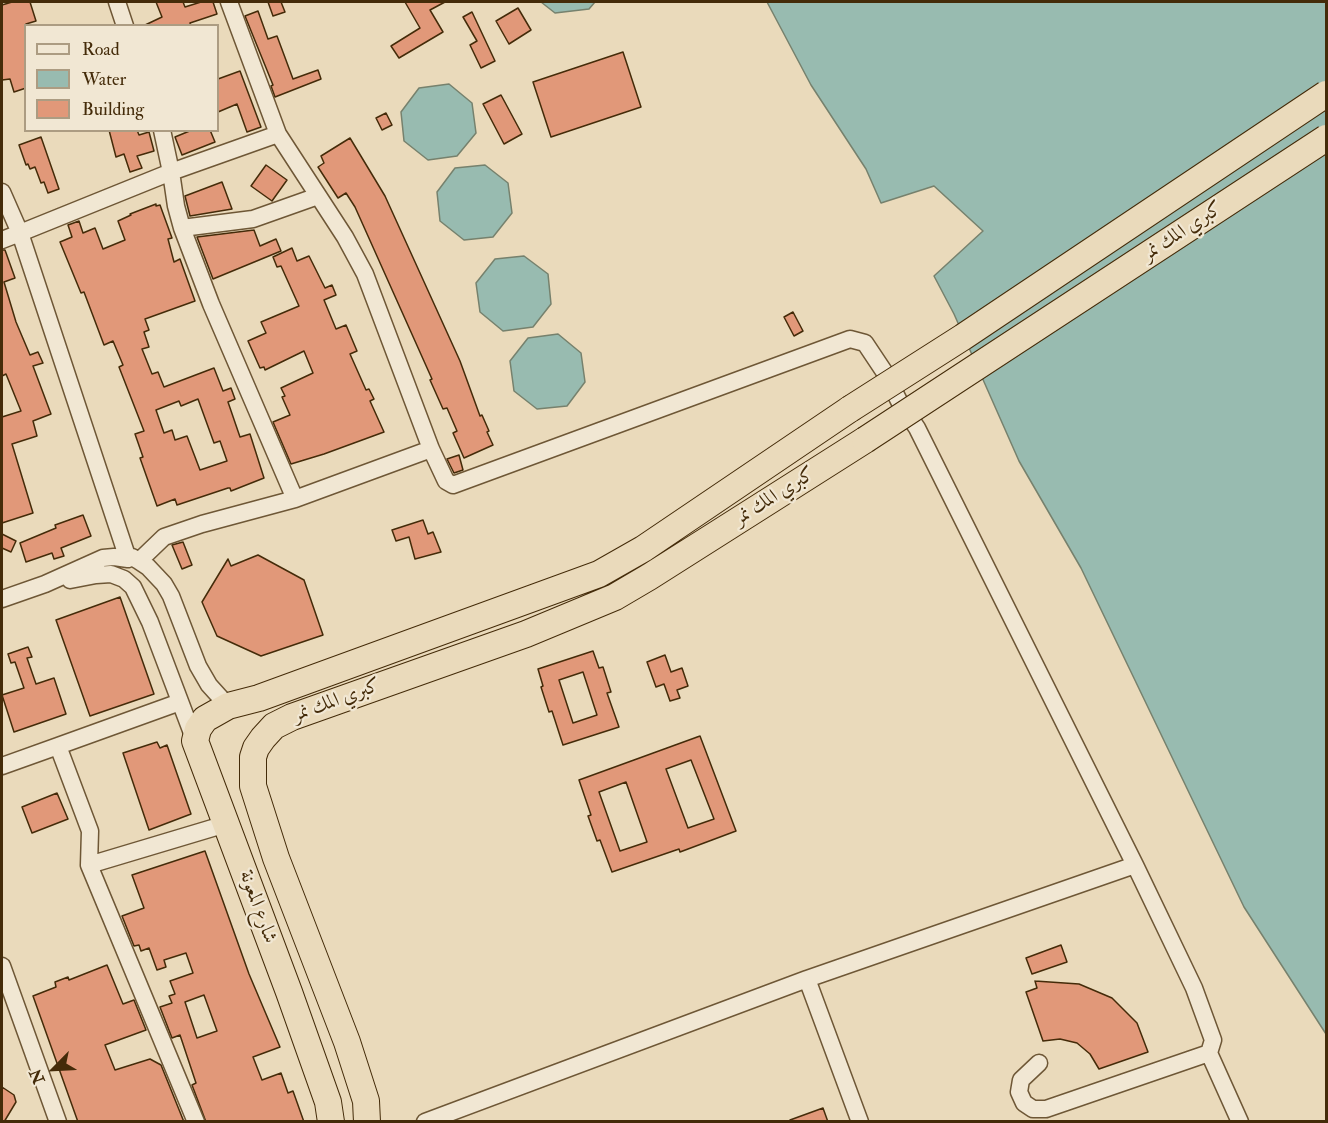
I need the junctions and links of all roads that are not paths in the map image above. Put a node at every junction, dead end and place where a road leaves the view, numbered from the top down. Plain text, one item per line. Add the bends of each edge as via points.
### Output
1 (117, 2) edge
2 (229, 2) edge
3 (124, 24) edge
4 (1326, 94) edge
5 (162, 132) edge
6 (278, 134) junction
7 (1326, 138) edge
8 (171, 172) junction
9 (2, 192) edge
10 (318, 196) junction
11 (182, 228) junction
12 (20, 233) junction
13 (2, 240) edge
14 (430, 449) junction
15 (295, 500) junction
16 (134, 560) junction
17 (45, 584) junction
18 (2, 599) edge
19 (180, 702) junction
20 (228, 706) junction
21 (195, 741) junction
22 (58, 746) junction
23 (2, 766) edge
24 (252, 771) junction
25 (208, 779) junction
26 (264, 821) joint
27 (226, 824) junction
28 (89, 865) junction
29 (1135, 865) junction
30 (2, 966) edge
31 (807, 979) junction
32 (1209, 1053) junction
33 (1039, 1063) dead end
34 (58, 1122) edge
35 (196, 1122) edge
36 (331, 1122) edge
37 (367, 1122) edge
38 (425, 1122) edge
39 (860, 1122) edge
40 (1240, 1122) edge

1 - 3 street
2 - 6 street
4 - 20 highway, كبري المك نمر, bridge via 643,549 599,574
5 - 8 street
6 - 8 street
6 - 10 street
7 - 24 highway, كبري المك نمر, bridge via 865,440 615,597 526,634 283,721 255,748
8 - 11 street
8 - 12 street
9 - 12 street
10 - 11 street via 253,219
10 - 14 street via 365,274
11 - 15 street
12 - 13 street
12 - 16 street
14 - 15 street
14 - 29 street via 446,481 453,485 850,339 865,343 917,428
15 - 16 street via 164,537
16 - 17 street via 103,558
16 - 20 street via 148,567 164,584 198,666
17 - 18 street
17 - 19 street via 111,574 124,579 133,587 150,622
19 - 21 street
19 - 22 street
20 - 21 highway via 205,719
21 - 25 highway, شارع المعونة
22 - 23 street
22 - 28 street via 90,831
24 - 25 highway via 244,781 232,786 219,786
24 - 26 highway, كبري المك نمر
25 - 27 highway, شارع المعونة
26 - 37 highway, شارع المعونة via 348,1042 366,1101
27 - 28 street
27 - 36 highway, شارع المعونة via 328,1102
28 - 35 street
29 - 31 street
29 - 32 street via 1194,988 1213,1040
30 - 34 street
31 - 38 street
31 - 39 street
32 - 33 street via 1046,1109 1033,1109 1024,1103 1019,1092 1021,1080
32 - 40 street

